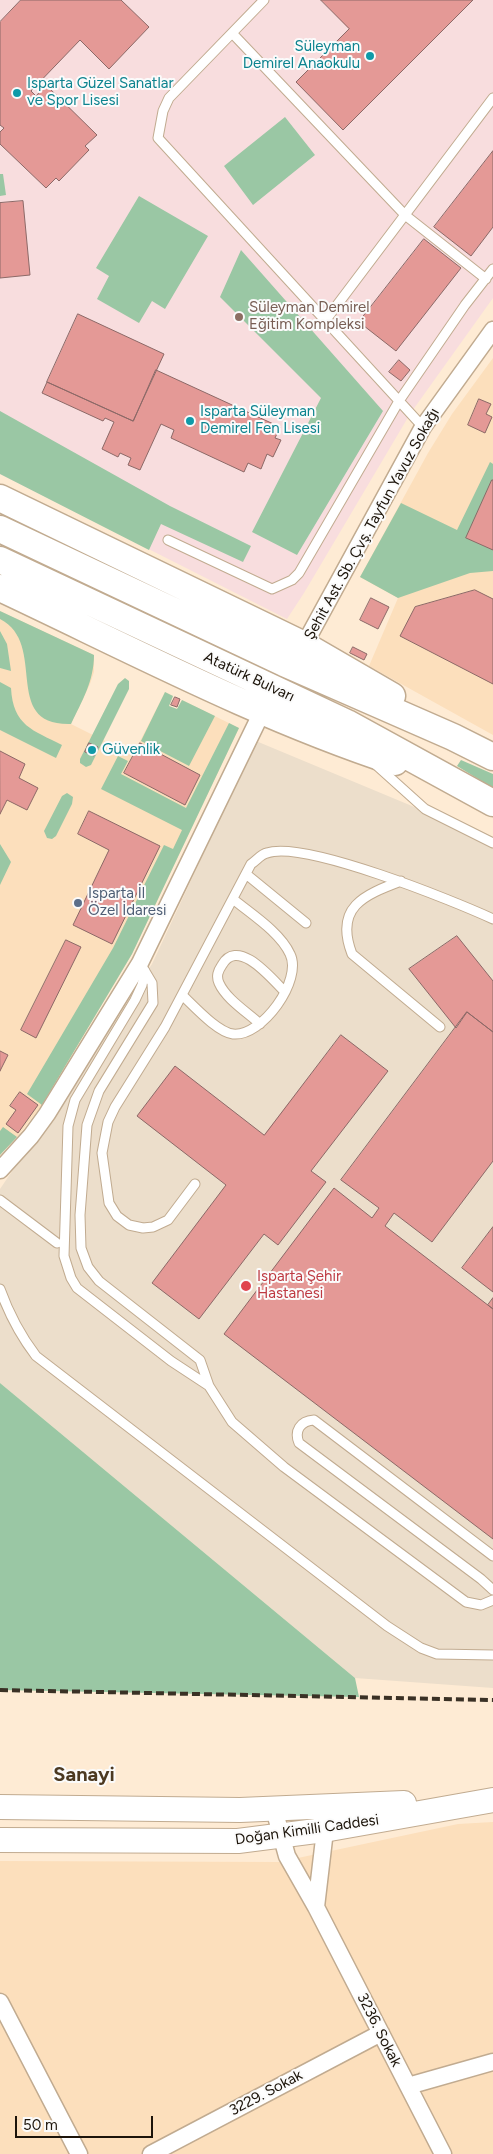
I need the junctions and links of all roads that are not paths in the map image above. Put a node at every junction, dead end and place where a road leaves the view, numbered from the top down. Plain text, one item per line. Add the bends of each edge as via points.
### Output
1 (264, 0) edge
2 (232, 33) junction
3 (493, 98) edge
4 (405, 214) junction
5 (493, 269) edge
6 (486, 279) junction
7 (325, 321) junction
8 (493, 330) edge
9 (399, 401) junction
10 (423, 427) junction
11 (4, 499) edge
12 (0, 529) edge
13 (168, 540) dead end
14 (0, 560) edge
15 (0, 588) edge
16 (304, 644) junction
17 (262, 712) junction
18 (453, 737) junction
19 (360, 751) junction
20 (493, 757) edge
21 (456, 782) junction
22 (493, 802) edge
23 (493, 843) edge
24 (246, 874) junction
25 (401, 881) junction
26 (233, 899) junction
27 (493, 918) edge
28 (306, 923) dead end
29 (142, 967) junction
30 (285, 992) junction
31 (182, 995) junction
32 (260, 1024) junction
33 (440, 1027) dead end
34 (0, 1170) edge
35 (195, 1184) dead end
36 (0, 1200) edge
37 (57, 1243) dead end
38 (0, 1290) edge
39 (210, 1386) junction
40 (493, 1556) edge
41 (493, 1590) edge
42 (493, 1600) edge
43 (493, 1654) edge
44 (493, 1799) edge
45 (0, 1807) edge
46 (329, 1807) junction
47 (274, 1809) junction
48 (324, 1830) junction
49 (280, 1837) junction
50 (0, 1840) edge
51 (316, 1906) junction
52 (0, 2002) edge
53 (381, 2033) junction
54 (493, 2062) edge
55 (408, 2086) junction
56 (79, 2154) edge
57 (151, 2154) edge
58 (443, 2154) edge

1 - 2 lane
2 - 4 lane
2 - 7 lane via 165,103 158,138
3 - 4 lane
4 - 6 lane
4 - 7 lane
5 - 6 lane
6 - 9 lane
7 - 9 lane
8 - 10 street, Şehit Ast. Sb. Çvş. Tayfun Yavuz Sokağı
9 - 10 lane
9 - 13 lane via 292,580 272,589
10 - 16 street, Şehit Ast. Sb. Çvş. Tayfun Yavuz Sokağı
11 - 16 main road
12 - 18 main road, Atatürk Bulvarı via 361,698
14 - 21 main road, Atatürk Bulvarı via 347,723
15 - 17 main road
16 - 18 main road via 378,687
17 - 19 main road
17 - 29 street
18 - 20 main road, Atatürk Bulvarı
19 - 21 main road
19 - 23 lane via 425,809
21 - 22 main road, Atatürk Bulvarı
24 - 25 lane via 251,864 266,853 290,851
24 - 26 lane
24 - 28 lane
25 - 27 lane
25 - 33 lane via 370,893 354,908 346,922 345,937 352,954
26 - 30 lane via 280,939 291,955 293,975
26 - 31 lane
29 - 34 street via 47,1114
29 - 39 lane via 152,983 153,1003 99,1090 87,1124 80,1215 82,1248 88,1267 99,1281 200,1360
29 - 39 lane via 142,985 135,1000 71,1111 64,1256 77,1288 171,1361
30 - 32 lane
30 - 32 lane via 243,956 232,955 225,960 218,972 218,982
31 - 32 lane via 220,1030 233,1034 249,1031
31 - 35 lane via 115,1107 108,1122 102,1153 109,1203 117,1216 129,1225 153,1227 168,1220
36 - 37 lane
38 - 43 lane via 8,1312 36,1356 387,1626 421,1648 437,1654
39 - 42 lane via 232,1422 284,1467 466,1602 481,1605
40 - 41 lane via 314,1420 299,1427 299,1443
44 - 46 main road, Doğan Kimilli Caddesi
44 - 48 main road, Doğan Kimilli Caddesi
45 - 47 main road, Doğan Kimilli Caddesi
46 - 47 main road, Doğan Kimilli Caddesi
46 - 48 street
47 - 49 street, 3236. Sokak
48 - 49 main road, Doğan Kimilli Caddesi
48 - 51 street
49 - 50 main road, Doğan Kimilli Caddesi via 190,1842
49 - 51 street, 3236. Sokak via 291,1864
51 - 53 street, 3236. Sokak
52 - 56 street
53 - 55 street, 3236. Sokak
53 - 57 street, 3229. Sokak
54 - 55 street
55 - 58 street, 3236. Sokak

